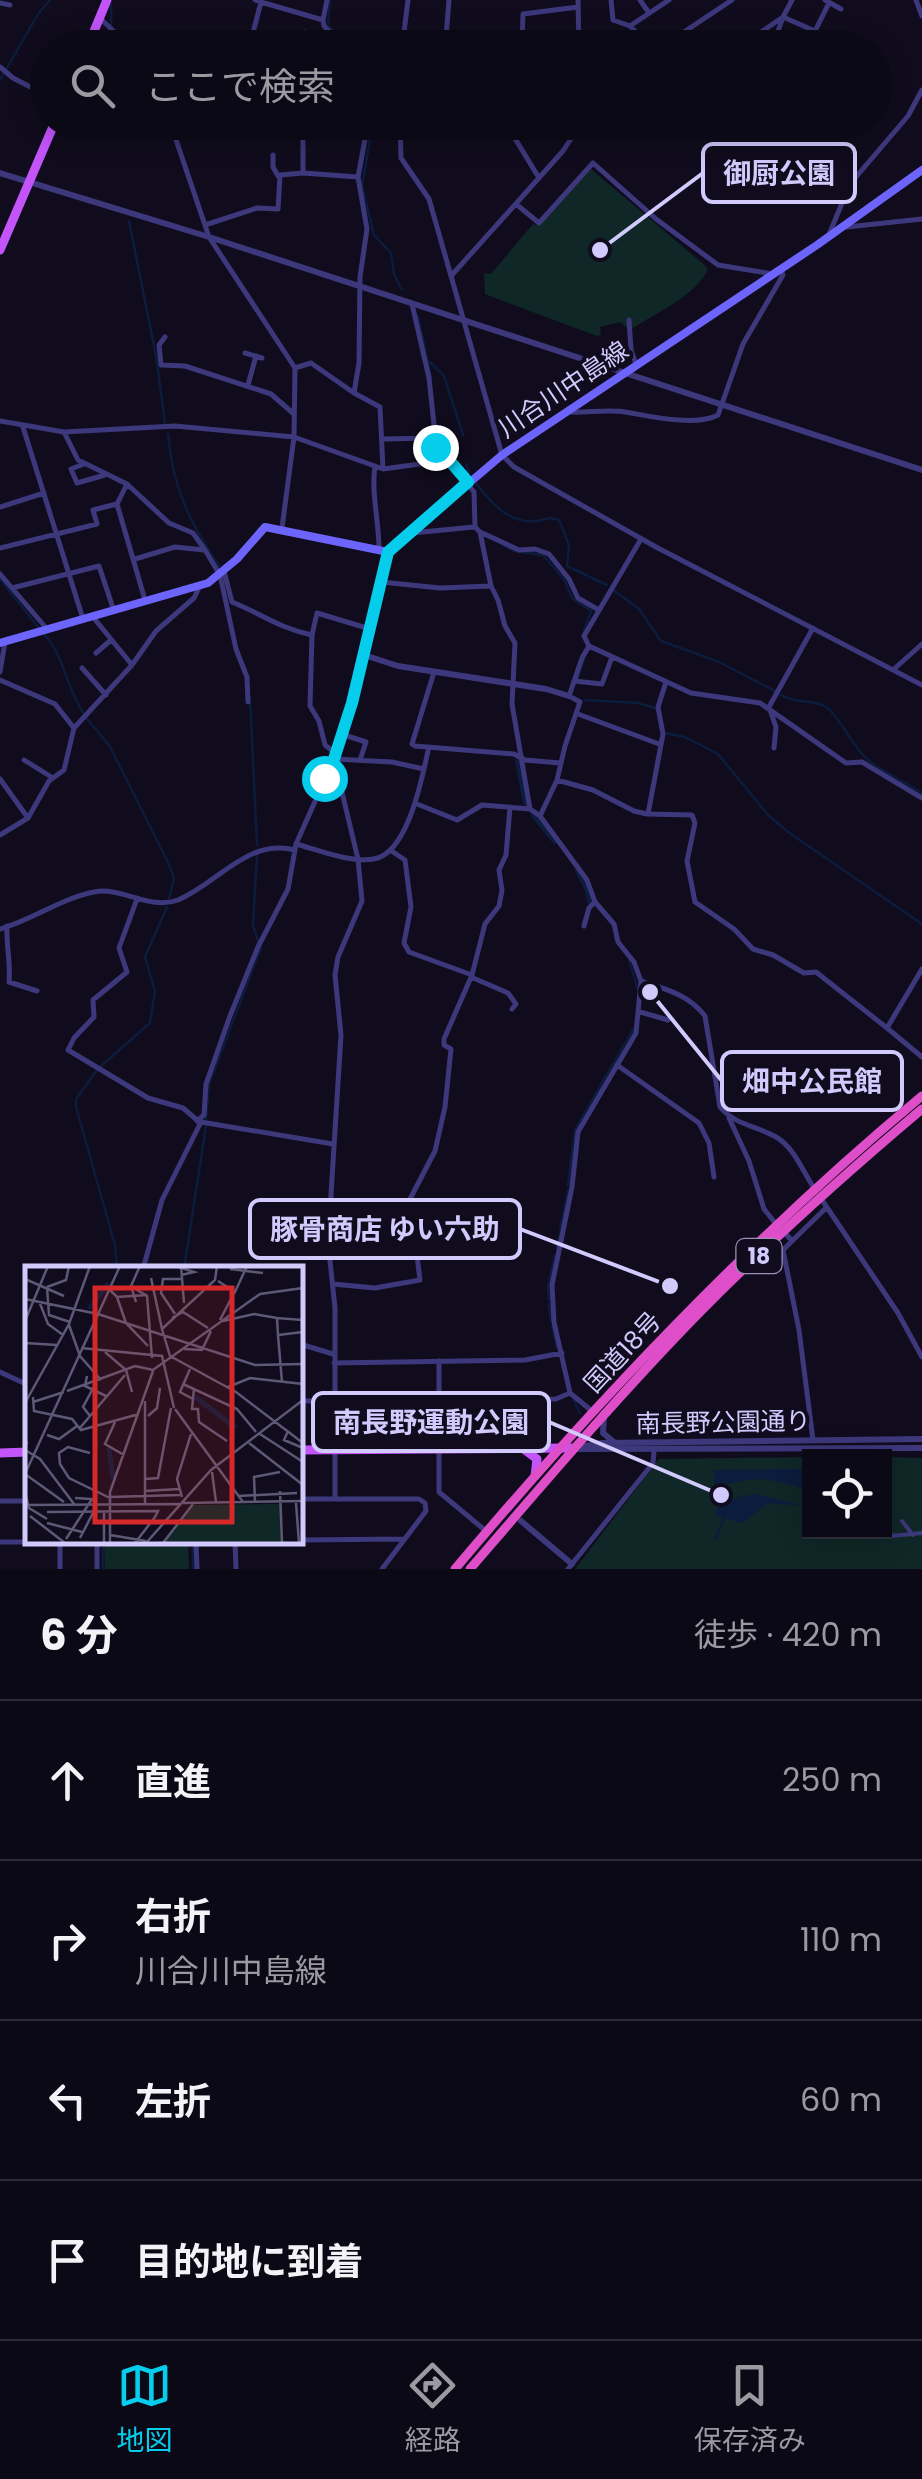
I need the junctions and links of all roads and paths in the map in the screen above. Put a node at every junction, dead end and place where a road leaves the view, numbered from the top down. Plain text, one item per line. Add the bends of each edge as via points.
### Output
1 (107, 0) edge
2 (327, 0) edge
3 (408, 0) edge
4 (449, 0) edge
5 (610, 0) edge
6 (640, 0) edge
7 (668, 0) edge
8 (732, 0) edge
9 (792, 0) edge
10 (916, 0) edge
11 (258, 1) edge
12 (827, 1) edge
13 (0, 4) edge
14 (578, 4) edge
15 (10, 5) dead end
16 (841, 8) dead end
17 (649, 13) junction
18 (922, 16) edge
19 (784, 17) junction
20 (100, 18) junction
21 (323, 20) junction
22 (630, 26) junction
23 (95, 30) edge
24 (112, 30) edge
25 (253, 30) edge
26 (328, 30) edge
27 (405, 30) edge
28 (447, 30) edge
29 (522, 30) edge
30 (579, 30) edge
31 (634, 30) edge
32 (691, 30) edge
33 (765, 30) edge
34 (779, 30) edge
35 (0, 66) edge
36 (30, 87) edge
37 (922, 90) edge
38 (892, 135) edge
39 (47, 140) edge
40 (176, 140) edge
41 (303, 140) edge
42 (366, 140) edge
43 (400, 140) edge
44 (516, 140) edge
45 (571, 140) edge
46 (888, 140) edge
47 (273, 156) dead end
48 (922, 170) edge
49 (0, 173) edge
50 (303, 173) junction
51 (358, 177) junction
52 (278, 178) junction
53 (539, 178) junction
54 (30, 181) junction
55 (516, 204) junction
56 (922, 219) edge
57 (205, 225) junction
58 (839, 229) junction
59 (829, 236) junction
60 (209, 237) junction
61 (0, 250) edge
62 (777, 272) junction
63 (451, 276) junction
64 (360, 287) junction
65 (412, 304) junction
66 (629, 320) dead end
67 (464, 321) junction
68 (166, 337) dead end
69 (245, 352) dead end
70 (636, 364) junction
71 (295, 368) junction
72 (624, 372) junction
73 (248, 386) junction
74 (354, 393) junction
75 (722, 404) junction
76 (565, 412) junction
77 (294, 414) junction
78 (0, 421) edge
79 (23, 427) junction
80 (64, 432) junction
81 (294, 436) junction
82 (434, 438) junction
83 (383, 439) junction
84 (502, 455) junction
85 (438, 462) junction
86 (84, 464) junction
87 (379, 468) junction
88 (922, 470) edge
89 (107, 474) junction
90 (468, 482) junction
91 (127, 484) junction
92 (44, 493) junction
93 (117, 504) junction
94 (0, 508) edge
95 (282, 528) junction
96 (477, 530) junction
97 (412, 533) junction
98 (57, 534) junction
99 (641, 539) junction
100 (0, 548) edge
101 (205, 550) junction
102 (384, 552) junction
103 (135, 560) junction
104 (68, 573) junction
105 (222, 573) junction
106 (0, 575) edge
107 (381, 582) junction
108 (200, 586) junction
109 (491, 586) junction
110 (12, 588) junction
111 (146, 602) junction
112 (596, 610) junction
113 (114, 611) junction
114 (93, 618) junction
115 (83, 619) junction
116 (370, 628) junction
117 (813, 628) junction
118 (48, 629) junction
119 (312, 634) junction
120 (112, 640) junction
121 (2, 642) edge
122 (922, 644) edge
123 (589, 646) junction
124 (96, 653) dead end
125 (364, 655) junction
126 (612, 656) junction
127 (132, 665) junction
128 (82, 668) dead end
129 (893, 669) junction
130 (0, 672) edge
131 (434, 672) junction
132 (0, 680) edge
133 (574, 681) junction
134 (666, 682) junction
135 (515, 685) junction
136 (922, 685) edge
137 (106, 695) junction
138 (569, 696) junction
139 (248, 702) dead end
140 (352, 703) joint
141 (769, 707) junction
142 (578, 714) junction
143 (74, 728) junction
144 (341, 734) junction
145 (659, 744) junction
146 (774, 748) dead end
147 (428, 750) junction
148 (334, 756) junction
149 (520, 756) junction
150 (24, 760) dead end
151 (360, 760) junction
152 (560, 763) junction
153 (424, 769) junction
154 (0, 778) edge
155 (53, 778) junction
156 (557, 780) junction
157 (922, 798) edge
158 (416, 804) junction
159 (510, 807) junction
160 (530, 810) junction
161 (648, 814) junction
162 (540, 816) junction
163 (28, 818) junction
164 (0, 835) edge
165 (295, 847) junction
166 (390, 850) junction
167 (358, 859) junction
168 (137, 899) junction
169 (594, 902) junction
170 (584, 926) dead end
171 (4, 928) edge
172 (922, 969) edge
173 (472, 976) junction
174 (641, 981) junction
175 (37, 991) dead end
176 (512, 1010) dead end
177 (640, 1012) junction
178 (668, 1020) dead end
179 (888, 1028) junction
180 (922, 1057) edge
181 (617, 1065) junction
182 (922, 1096) edge
183 (922, 1110) edge
184 (728, 1117) junction
185 (199, 1121) junction
186 (332, 1144) junction
187 (714, 1176) dead end
188 (817, 1193) junction
189 (827, 1207) junction
190 (780, 1228) junction
191 (792, 1241) junction
192 (144, 1266) edge
193 (333, 1284) junction
194 (302, 1345) edge
195 (562, 1352) junction
196 (334, 1354) junction
197 (922, 1357) edge
198 (438, 1361) junction
199 (334, 1363) junction
200 (0, 1372) edge
201 (25, 1384) edge
202 (570, 1393) junction
203 (438, 1400) junction
204 (302, 1401) edge
205 (334, 1401) junction
206 (593, 1412) junction
207 (606, 1412) junction
208 (922, 1439) edge
209 (813, 1440) junction
210 (616, 1444) junction
211 (439, 1448) junction
212 (520, 1448) junction
213 (568, 1448) junction
214 (922, 1448) edge
215 (302, 1450) edge
216 (334, 1450) junction
217 (654, 1451) junction
218 (533, 1478) junction
219 (335, 1498) junction
220 (302, 1499) edge
221 (521, 1520) dead end
222 (902, 1521) dead end
223 (487, 1532) junction
224 (922, 1534) edge
225 (913, 1535) junction
226 (892, 1536) edge
227 (405, 1539) junction
228 (302, 1540) edge
229 (196, 1544) edge
230 (235, 1544) edge
231 (570, 1566) edge
232 (197, 1569) edge
233 (236, 1569) edge
234 (382, 1569) edge
235 (456, 1569) edge
236 (470, 1569) edge

1 - 20 main road
2 - 21 street
3 - 27 street
4 - 28 street
5 - 22 street via 614,20
6 - 17 street
7 - 17 street
8 - 32 street
9 - 19 street
10 - 18 street
11 - 21 street
11 - 25 street
12 - 16 street
12 - 19 street via 815,30
13 - 15 street
14 - 29 street via 523,14
14 - 30 street
17 - 22 street
19 - 33 street
19 - 34 street
20 - 23 main road
20 - 24 street
21 - 26 street
22 - 31 street
35 - 36 street
37 - 38 street
39 - 54 main road
40 - 57 street
41 - 50 street
42 - 51 street
43 - 63 street via 400,158 429,199
44 - 53 street
45 - 53 street
46 - 59 street via 850,184
47 - 52 street
48 - 58 main road, 川合川中島線
49 - 54 street
50 - 51 street
50 - 52 street
51 - 64 street via 367,230
52 - 57 street via 278,209 257,208
53 - 55 street
54 - 60 street
54 - 61 main road
55 - 62 street via 539,223 593,163 718,265
55 - 63 street
56 - 58 street
57 - 60 street
58 - 59 main road, 川合川中島線
59 - 62 main road, 川合川中島線
60 - 64 street
60 - 71 street
62 - 70 main road, 川合川中島線
62 - 75 street via 783,274 743,344
63 - 67 street
64 - 65 street
64 - 74 street
65 - 67 street
65 - 82 street via 427,362
66 - 70 street
67 - 72 street
67 - 84 street
68 - 73 street via 159,345 161,365
69 - 73 street via 259,357
70 - 72 main road, 川合川中島線
71 - 74 street via 311,364
71 - 77 street
72 - 75 street
72 - 76 main road, 川合川中島線
73 - 77 street via 271,394
74 - 83 street via 380,407
75 - 76 street via 718,415 704,420
75 - 88 street
76 - 84 main road, 川合川中島線
77 - 81 street
78 - 79 street
79 - 80 street
79 - 92 street
80 - 81 street via 175,426
80 - 86 street
81 - 87 street
81 - 95 street
82 - 83 street
82 - 85 street
83 - 87 street
84 - 90 main road, 川合川中島線
84 - 99 street
85 - 87 street
85 - 90 street via 449,460
86 - 89 street
86 - 89 street via 71,469 78,483
87 - 102 street via 372,487
89 - 91 street
90 - 96 street
90 - 97 main road, 川合川中島線
91 - 93 street
91 - 101 street via 168,523 193,533
92 - 94 street
92 - 98 street
93 - 98 street via 93,510 97,524
93 - 103 street
95 - 102 main road
95 - 105 main road via 259,530
96 - 97 street
96 - 109 street
96 - 112 street via 507,546 548,554 578,598
97 - 102 main road, 川合川中島線
98 - 100 street
98 - 104 street
99 - 112 street
99 - 117 street
101 - 103 street via 175,547
101 - 105 street
102 - 107 street
103 - 111 street
104 - 110 street
104 - 113 street via 98,566
104 - 115 street
105 - 108 main road
105 - 119 street via 232,602 282,629
105 - 139 street
106 - 110 street
107 - 109 street
107 - 116 street
108 - 111 main road
108 - 127 street
109 - 135 street via 515,644
110 - 118 street
111 - 113 main road
112 - 123 street via 584,636
113 - 114 main road
114 - 115 main road
114 - 120 street
115 - 118 main road
116 - 119 street via 317,614
116 - 125 street
117 - 129 street
117 - 141 street
118 - 121 main road
119 - 148 street via 310,706
120 - 124 street
120 - 127 street
121 - 130 street
122 - 129 street
123 - 126 street
123 - 133 street
125 - 131 street
125 - 140 street
126 - 133 street via 602,684
126 - 134 street
127 - 137 street
128 - 137 street
129 - 136 street
131 - 135 street
131 - 147 street via 412,744
132 - 143 street via 55,704
133 - 138 street
134 - 141 street via 709,698
134 - 145 street via 658,706
135 - 138 street
135 - 149 street
137 - 143 street
138 - 142 street via 580,702
140 - 144 street
141 - 146 street
141 - 157 street via 846,763 862,762
142 - 145 street
142 - 152 street
143 - 155 street via 64,770
144 - 148 street
144 - 151 street via 366,742
145 - 161 street
147 - 149 street
147 - 153 street
148 - 151 street
148 - 165 street
148 - 167 street
149 - 152 street
149 - 160 street
150 - 155 street
151 - 153 street
152 - 156 street
153 - 158 street
154 - 163 street
155 - 163 street
156 - 161 street
156 - 162 street
158 - 159 street via 458,820 476,806
158 - 166 street
159 - 160 street
159 - 173 street via 506,855 498,870 502,890
160 - 162 street
161 - 179 street via 692,815 687,860 695,902 753,949 816,972
162 - 169 street via 587,880
163 - 164 street
165 - 167 street
165 - 168 street via 259,849 174,902
165 - 185 street via 288,888 230,1016
166 - 167 street via 377,859
166 - 173 street via 405,860 409,952
167 - 186 street via 362,901 335,975 341,1034
168 - 171 street via 96,891
168 - 185 street via 119,948 127,972 94,1000 94,1018 68,1050
169 - 170 street
169 - 174 street via 614,924
171 - 175 street via 9,982
172 - 179 street
173 - 176 street via 508,993 516,1004
173 - 193 street via 444,1039 451,1063 435,1151 410,1199 420,1280 374,1288
174 - 177 street
174 - 184 street via 686,997 706,1016 720,1107
177 - 178 street
177 - 181 street
179 - 180 street
181 - 187 street via 699,1123
181 - 195 street via 578,1132 552,1286
182 - 188 highway, 国道18号 / 18
183 - 188 highway, 国道18号 / 18
184 - 188 street via 780,1139
184 - 190 street via 764,1208
185 - 186 street
185 - 192 street via 162,1200
186 - 193 street
188 - 189 street
188 - 190 highway, 国道18号 / 18
189 - 191 street
189 - 197 street
190 - 191 street
190 - 206 highway, 国道18号 / 18 via 720,1277
190 - 207 highway, 国道18号 / 18
191 - 209 street via 784,1250
193 - 196 street
194 - 196 street
195 - 198 street via 525,1360
195 - 202 street
196 - 199 street
198 - 199 street
198 - 203 street
199 - 205 street
200 - 201 street
202 - 203 street
202 - 206 street
203 - 205 street
203 - 211 street
204 - 205 street
205 - 216 street
206 - 213 highway, 国道18号 / 18
207 - 210 street via 603,1433
207 - 213 highway, 国道18号 / 18
208 - 209 street, 南長野公園通り
209 - 210 street, 南長野公園通り
210 - 213 street, 南長野公園通り
211 - 212 main road
211 - 216 main road
211 - 223 street via 439,1492
212 - 213 main road
212 - 218 main road via 538,1459
213 - 217 street, 南長野公園通り
213 - 218 highway, 国道18号 / 18
213 - 236 highway, 国道18号 / 18
214 - 217 street, 南長野公園通り
215 - 216 main road
216 - 219 street
217 - 231 street via 653,1463
218 - 223 highway, 国道18号 / 18
219 - 220 street
219 - 227 street via 419,1498 426,1510
221 - 231 street
222 - 225 street
223 - 235 highway, 国道18号 / 18
224 - 225 street
225 - 226 street
227 - 228 street
227 - 234 street
229 - 232 street
230 - 233 street

